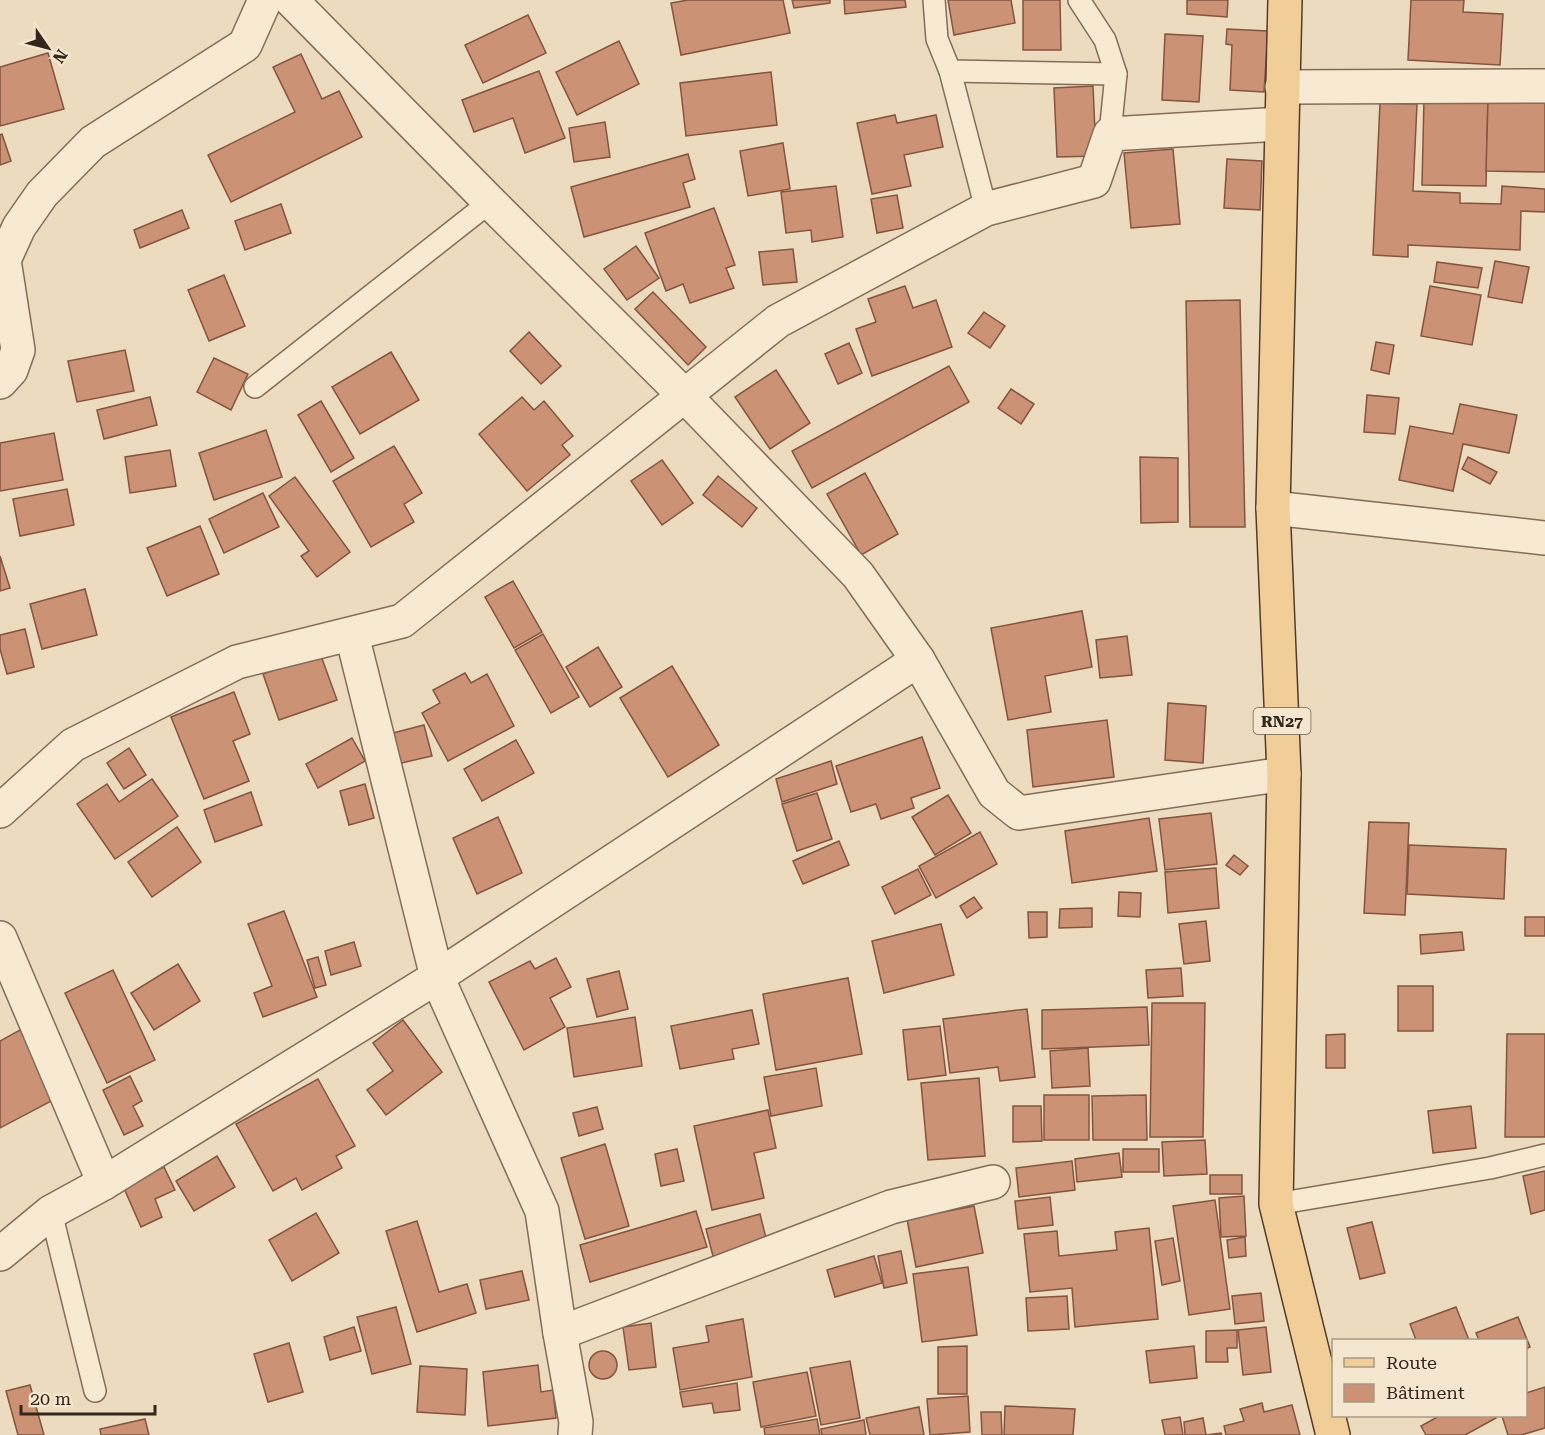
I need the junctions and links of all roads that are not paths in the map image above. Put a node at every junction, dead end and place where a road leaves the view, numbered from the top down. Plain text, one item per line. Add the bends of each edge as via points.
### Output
1 (265, 0) edge
2 (291, 0) edge
3 (934, 0) edge
4 (1079, 0) edge
5 (1285, 0) edge
6 (950, 71) junction
7 (1116, 74) junction
8 (1545, 86) edge
9 (1282, 87) junction
10 (1281, 124) junction
11 (1110, 134) junction
12 (490, 202) junction
13 (986, 209) junction
14 (0, 381) edge
15 (255, 387) dead end
16 (684, 395) junction
17 (1273, 508) junction
18 (1545, 538) edge
19 (352, 635) junction
20 (918, 660) junction
21 (1284, 774) junction
22 (0, 812) edge
23 (0, 938) edge
24 (437, 977) junction
25 (1545, 1155) edge
26 (993, 1182) dead end
27 (104, 1183) junction
28 (1276, 1204) junction
29 (51, 1212) junction
30 (0, 1254) edge
31 (560, 1333) junction
32 (95, 1391) dead end
33 (575, 1435) edge
34 (1333, 1435) edge

1 - 14 street via 245,45 93,142 42,194 24,219 4,260 18,350 10,370
2 - 12 street
3 - 6 lane via 937,39
4 - 7 lane via 1105,40
5 - 9 main road, RN27
6 - 7 lane
6 - 13 lane
7 - 11 lane
8 - 9 street
9 - 10 main road, RN27
10 - 11 street
10 - 17 main road, RN27
11 - 13 street via 1094,181
12 - 15 lane
12 - 16 street
13 - 16 street via 778,321
16 - 19 street via 402,621
16 - 20 street via 858,575
17 - 18 street
17 - 21 main road, RN27
19 - 22 street via 227,667 73,745
19 - 24 street
20 - 21 street via 994,793 1019,813
20 - 24 street
21 - 28 main road, RN27
23 - 27 street
24 - 27 street
24 - 31 street via 542,1211
25 - 28 lane
26 - 31 street via 891,1207
27 - 29 street
28 - 34 main road, RN27
29 - 30 street
29 - 32 lane
31 - 33 street

